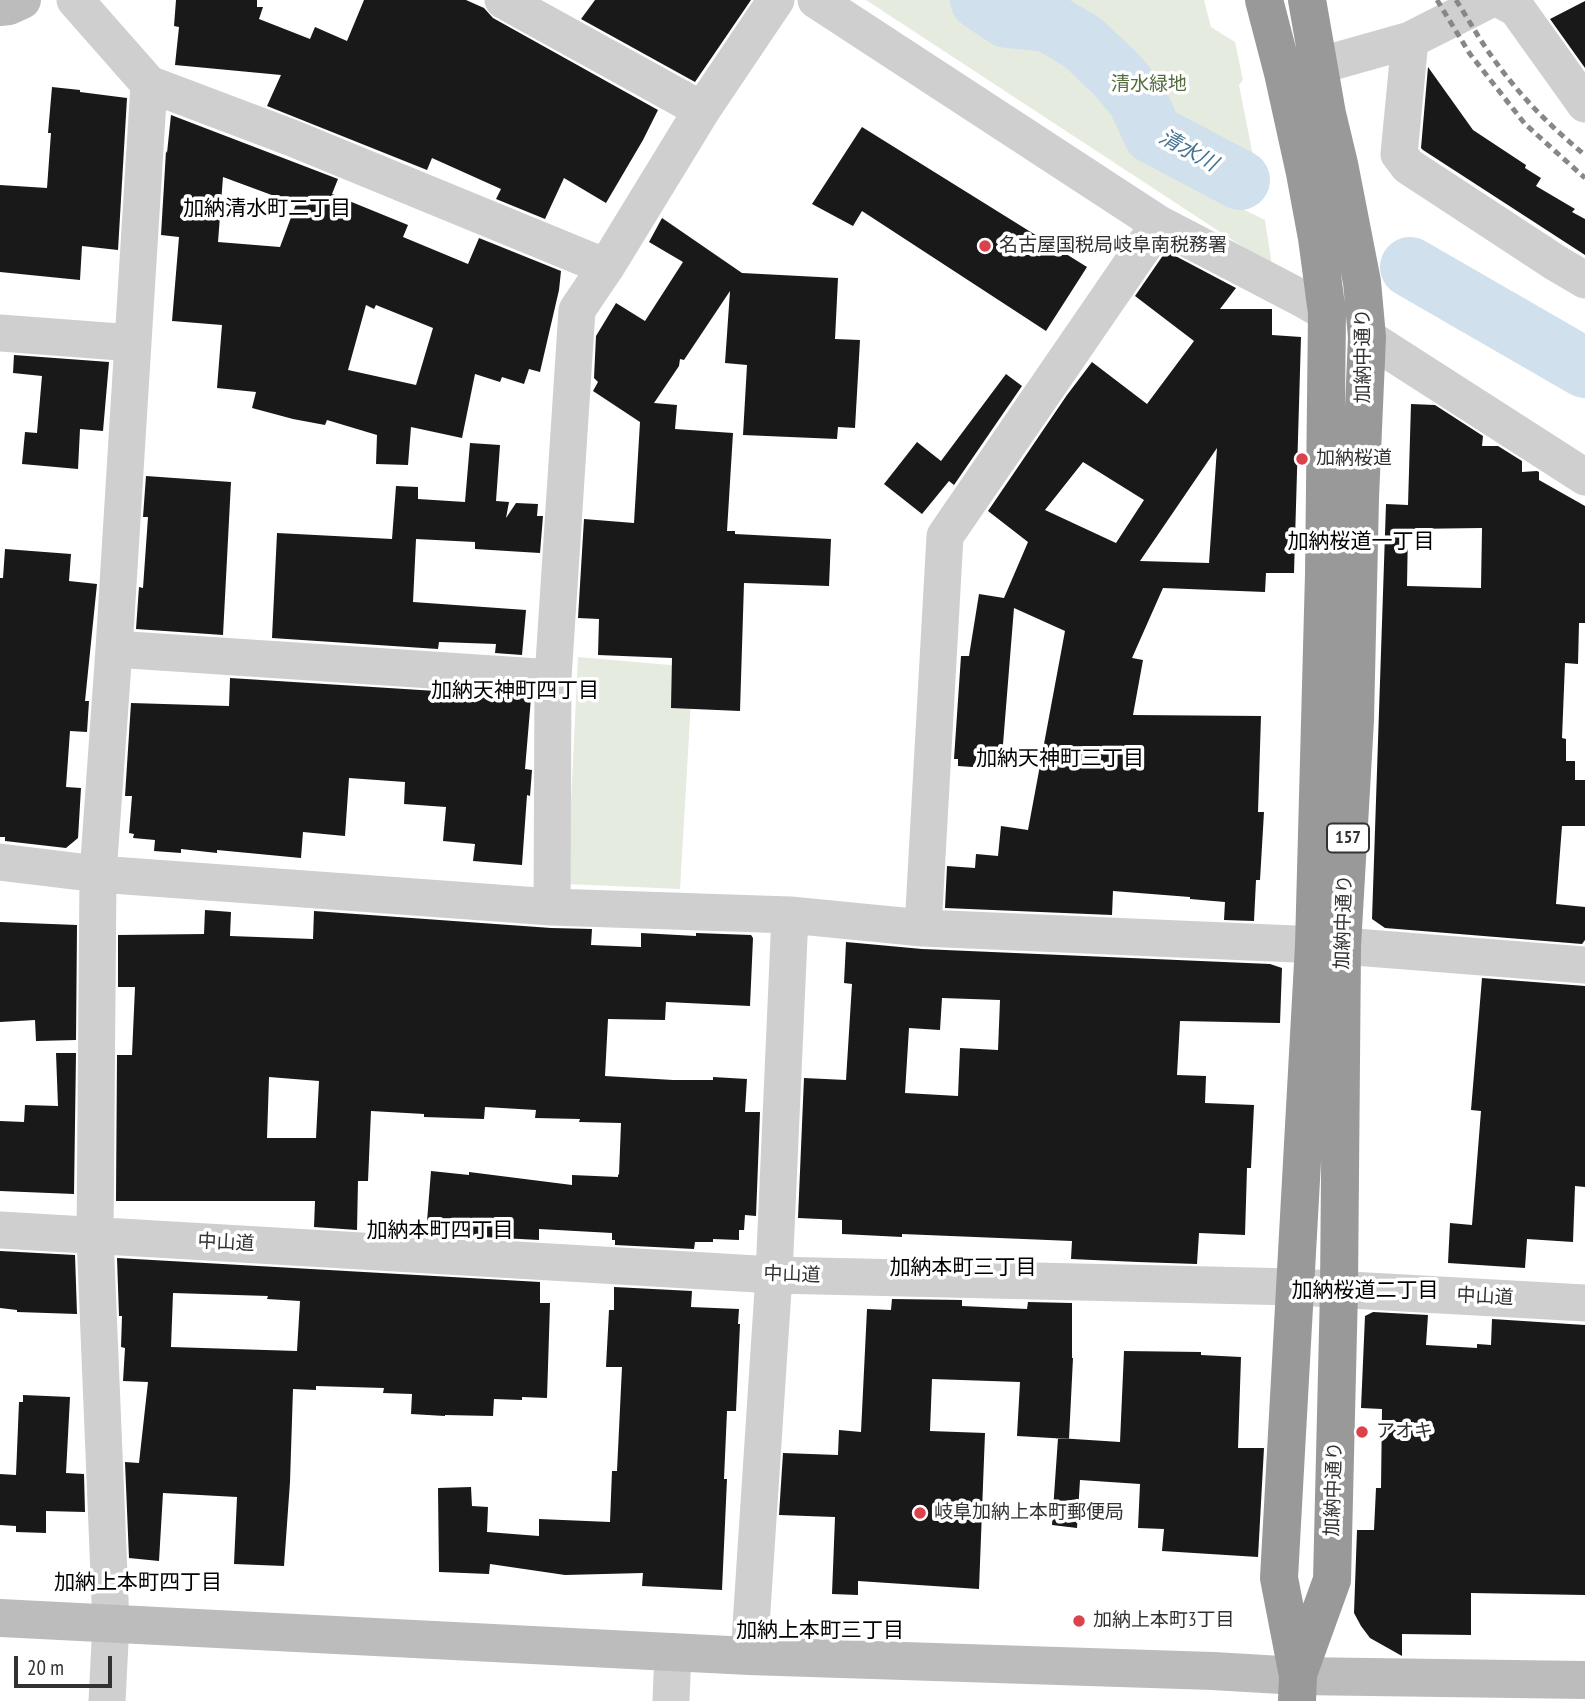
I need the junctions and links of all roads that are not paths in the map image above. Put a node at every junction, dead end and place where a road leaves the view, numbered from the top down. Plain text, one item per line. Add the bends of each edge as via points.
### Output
1 (22, 0) edge
2 (75, 0) edge
3 (503, 0) edge
4 (776, 0) edge
5 (816, 0) edge
6 (1264, 0) edge
7 (1307, 0) edge
8 (1513, 2) edge
9 (0, 7) edge
10 (1410, 40) junction
11 (1318, 66) junction
12 (149, 84) junction
13 (1585, 104) edge
14 (702, 110) junction
15 (1159, 224) junction
16 (606, 267) junction
17 (1585, 280) edge
18 (1327, 313) junction
19 (0, 333) edge
20 (1367, 337) junction
21 (133, 343) junction
22 (1585, 477) edge
23 (114, 649) junction
24 (553, 678) junction
25 (0, 862) edge
26 (98, 874) junction
27 (552, 907) junction
28 (790, 915) junction
29 (923, 928) junction
30 (1328, 946) junction
31 (1585, 965) edge
32 (0, 1230) edge
33 (95, 1236) junction
34 (774, 1275) junction
35 (1296, 1287) junction
36 (1339, 1290) junction
37 (1585, 1303) edge
38 (0, 1618) edge
39 (111, 1623) junction
40 (673, 1652) junction
41 (749, 1656) junction
42 (1585, 1680) edge
43 (1297, 1689) edge
44 (107, 1701) edge
45 (671, 1701) edge

1 - 9 street
2 - 12 street
3 - 14 street
4 - 14 street
5 - 15 street
6 - 18 highway, 加納中通り / 157 via 1305,173
7 - 11 highway, 加納中通り / 157
8 - 10 street
8 - 13 street
10 - 11 street
10 - 17 street via 1398,154 1408,166
11 - 20 highway, 加納中通り / 157 via 1362,282
12 - 16 street
12 - 21 street
14 - 16 street
15 - 18 street
15 - 29 street via 945,536
16 - 24 street via 577,310
18 - 30 highway, 加納中通り / 157
19 - 21 street
20 - 22 street
20 - 30 highway, 加納中通り / 157 via 1354,720
21 - 23 street
23 - 24 street
23 - 26 street
24 - 27 street
25 - 26 street
26 - 27 street
26 - 33 street
27 - 28 street
28 - 29 street
28 - 34 street
29 - 30 street
30 - 31 street
30 - 35 highway, 加納中通り / 157
30 - 36 highway, 加納中通り / 157
32 - 33 street, 中山道
33 - 34 street, 中山道
33 - 39 street
34 - 35 street, 中山道
34 - 41 street
35 - 36 street, 中山道
35 - 43 highway, 加納中通り / 157 via 1279,1578
36 - 37 street, 中山道
36 - 43 highway, 加納中通り / 157 via 1332,1580
38 - 39 street
39 - 40 street
39 - 44 street
40 - 41 street
40 - 45 street
41 - 43 street via 1186,1670
42 - 43 street

